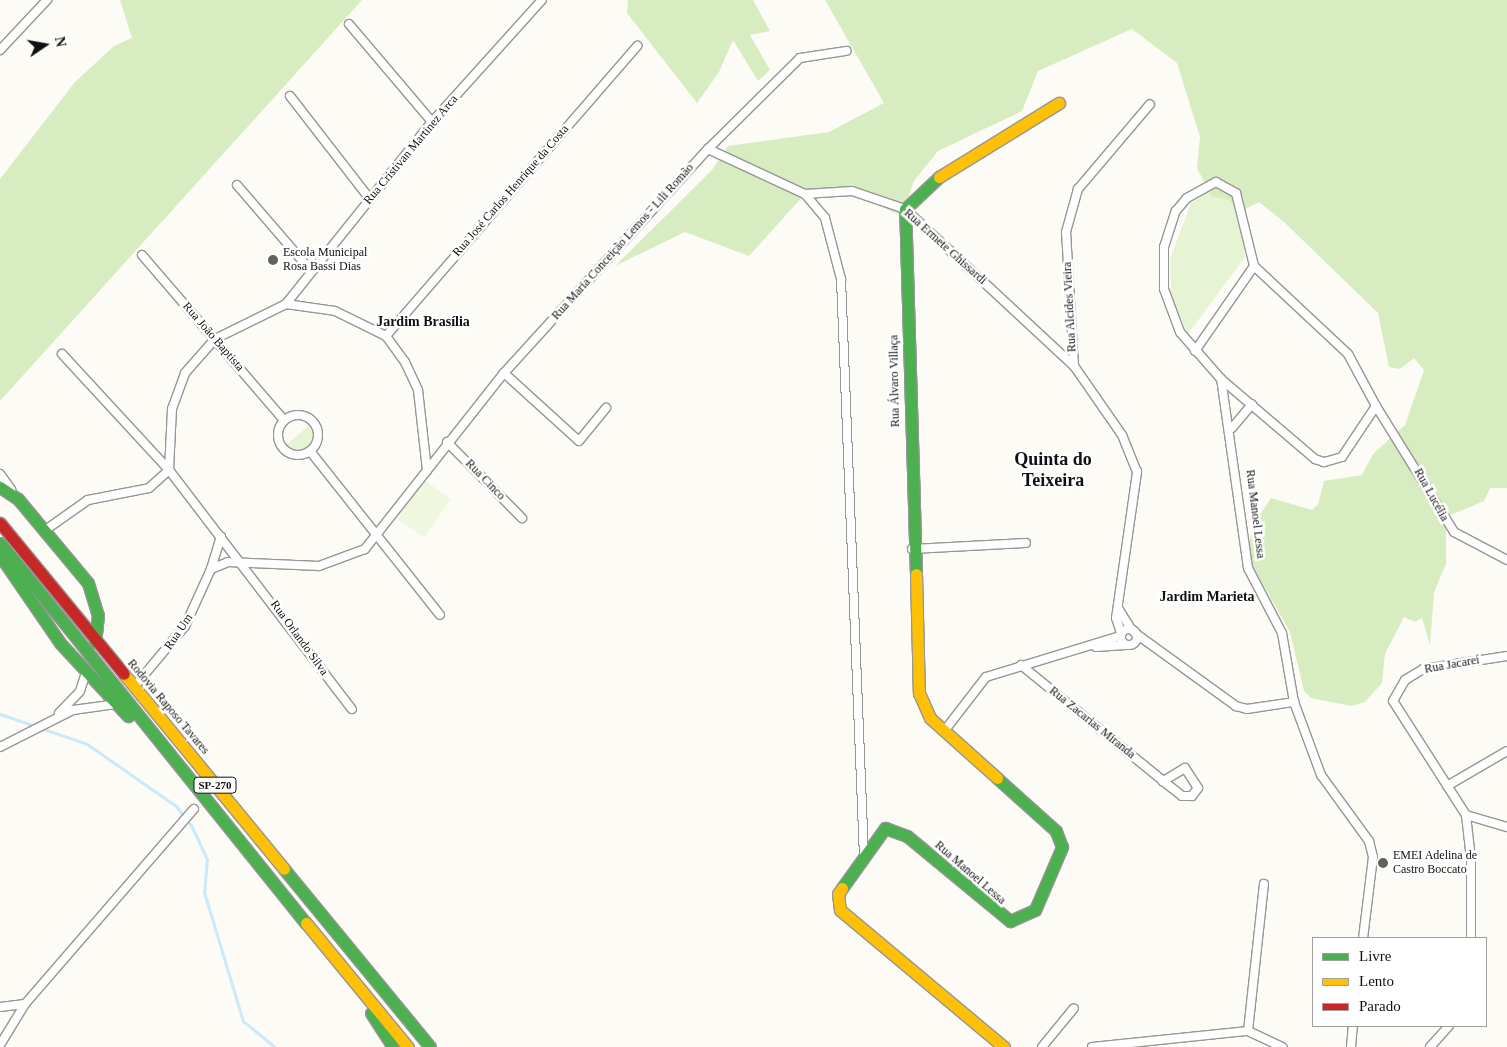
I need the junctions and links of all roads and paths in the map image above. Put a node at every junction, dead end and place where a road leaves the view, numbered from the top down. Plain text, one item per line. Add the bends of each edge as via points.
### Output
1 (47, 0) edge
2 (542, 0) edge
3 (349, 24) dead end
4 (637, 46) dead end
5 (0, 50) edge
6 (846, 51) dead end
7 (290, 96) dead end
8 (1058, 103) dead end
9 (1150, 104) dead end
10 (432, 122) junction
11 (708, 149) junction
12 (238, 185) dead end
13 (805, 194) junction
14 (370, 199) junction
15 (905, 209) junction
16 (142, 255) dead end
17 (1254, 266) junction
18 (310, 270) junction
19 (286, 304) junction
20 (386, 336) junction
21 (215, 339) junction
22 (1195, 352) junction
23 (62, 354) dead end
24 (1074, 366) junction
25 (504, 373) junction
26 (1221, 378) junction
27 (1252, 404) junction
28 (1376, 406) junction
29 (606, 408) dead end
30 (284, 420) junction
31 (1232, 428) junction
32 (447, 442) junction
33 (310, 452) junction
34 (169, 470) junction
35 (427, 470) junction
36 (0, 474) edge
37 (0, 487) edge
38 (18, 499) junction
39 (522, 518) dead end
40 (0, 522) edge
41 (44, 531) junction
42 (378, 536) junction
43 (221, 537) junction
44 (0, 543) edge
45 (1026, 543) dead end
46 (912, 549) junction
47 (0, 556) edge
48 (1507, 560) edge
49 (247, 566) junction
50 (211, 570) junction
51 (1118, 608) junction
52 (440, 615) dead end
53 (1134, 631) junction
54 (1121, 634) junction
55 (95, 642) junction
56 (1136, 642) junction
57 (1154, 643) junction
58 (1126, 645) junction
59 (1086, 648) junction
60 (1507, 656) edge
61 (1021, 665) junction
62 (86, 672) junction
63 (134, 687) junction
64 (1294, 702) junction
65 (116, 704) junction
66 (352, 710) dead end
67 (56, 716) junction
68 (945, 730) junction
69 (156, 741) junction
70 (0, 747) edge
71 (1507, 751) edge
72 (1163, 781) junction
73 (1447, 786) junction
74 (192, 810) dead end
75 (1466, 815) junction
76 (1507, 827) edge
77 (864, 856) junction
78 (1264, 884) dead end
79 (1363, 937) edge
80 (1471, 937) edge
81 (332, 950) junction
82 (25, 1004) junction
83 (0, 1007) edge
84 (1074, 1008) dead end
85 (1353, 1027) edge
86 (1448, 1027) edge
87 (1248, 1031) junction
88 (0, 1045) edge
89 (392, 1047) edge
90 (408, 1047) edge
91 (430, 1047) edge
92 (1004, 1047) edge
93 (1042, 1047) edge
94 (1092, 1047) edge
95 (1282, 1047) edge
96 (1351, 1047) edge
97 (1430, 1047) edge

1 - 5 street
2 - 10 street, Rua Cristivan Martinez Arca
3 - 10 street
4 - 20 street, Rua José Carlos Henrique da Costa
6 - 11 street, Rua Maria Conceição Lemos - Lili Romão via 800,58
7 - 14 street
8 - 15 main road via 948,168
9 - 24 street, Rua Alcides Vieira via 1078,188 1068,211
10 - 14 street, Rua Cristivan Martinez Arca
11 - 13 street, Rua Ermete Ghissardi
11 - 25 street, Rua Maria Conceição Lemos - Lili Romão
12 - 18 street
13 - 15 street, Rua Ermete Ghissardi via 852,191
13 - 77 street via 825,218 841,279
14 - 18 street, Rua Cristivan Martinez Arca
15 - 24 street, Rua Ermete Ghissardi
15 - 46 main road, Rua Álvaro Villaça
16 - 21 street, Rua João Baptista
17 - 22 street
17 - 22 street via 1236,193 1216,182 1187,198 1168,229 1162,268 1169,308
17 - 28 street, Rua Lucélia via 1348,354
18 - 19 street, Rua Cristivan Martinez Arca
19 - 20 street via 335,311
19 - 21 street
20 - 35 street via 405,362 418,390
21 - 30 street, Rua João Baptista
21 - 34 street via 195,359 179,388 172,409
22 - 26 street
23 - 34 street, Rua Orlando Silva
24 - 51 street, Rua Alcides Vieira via 1122,435 1137,472
25 - 29 street via 579,441
25 - 32 street, Rua Maria Conceição Lemos - Lili Romão
26 - 27 street
26 - 31 street, Rua Manoel Lessa
27 - 28 street via 1315,459 1324,462 1342,457
27 - 31 street
28 - 48 street, Rua Lucélia via 1454,532
30 - 33 street via 278,430 283,448 299,455
30 - 33 street via 300,414 314,422 318,441
31 - 64 street, Rua Manoel Lessa via 1248,568 1282,633
32 - 35 street, Rua Maria Conceição Lemos - Lili Romão
32 - 39 street, Rua Cinco
33 - 42 street
34 - 41 street via 149,488 74,507
34 - 43 street, Rua Orlando Silva
35 - 42 street, Rua Maria Conceição Lemos - Lili Romão
36 - 38 street
37 - 38 main road
38 - 41 main road
40 - 55 main road, Rodovia Raposo Tavares / SP-270
41 - 55 main road via 94,593 98,615
42 - 49 street, Rua Maria Conceição Lemos - Lili Romão via 365,549 334,563
42 - 52 street
43 - 49 street, Rua Orlando Silva
43 - 50 street, Rua Um
44 - 69 main road, SP-270
45 - 46 street
46 - 68 main road, Rua Álvaro Villaça via 919,693 930,718
47 - 62 main road via 37,612
49 - 50 street via 228,562
49 - 66 street, Rua Orlando Silva
50 - 63 street, Rua Um via 185,626
51 - 53 street
51 - 54 street, Rua Alcides Vieira via 1116,623
53 - 54 street
53 - 56 street
53 - 57 street
54 - 58 street
54 - 59 street
55 - 63 main road, Rodovia Raposo Tavares / SP-270
56 - 57 street
56 - 58 street
57 - 64 street via 1236,706 1247,709
58 - 59 street
59 - 61 street
60 - 73 street, Rua Jacareí via 1423,669 1405,680 1394,694 1396,712
61 - 68 street via 986,677
61 - 72 street, Rua Zacarias Miranda
62 - 65 main road
62 - 67 street via 80,691
63 - 91 main road, Rodovia Raposo Tavares / SP-270
64 - 79 street, Rua Manoel Lessa via 1321,775 1369,841 1373,857
65 - 67 street via 100,704
65 - 69 main road
67 - 70 street
68 - 77 main road, Rua Manoel Lessa via 1056,831 1060,855 1034,910 1017,921 999,917 894,829 885,828
69 - 81 main road, SP-270
71 - 73 street
72 - 72 street, Rua Zacarias Miranda via 1185,798 1198,788 1185,768
73 - 75 street
74 - 82 street via 180,821 169,842
75 - 76 street
75 - 80 street via 1471,859
77 - 92 main road, Rua Manoel Lessa via 838,894 840,910
78 - 87 street
81 - 89 main road
81 - 90 main road, SP-270
82 - 83 street
82 - 88 street
84 - 93 street
85 - 96 street
86 - 97 street
87 - 94 street
87 - 95 street

